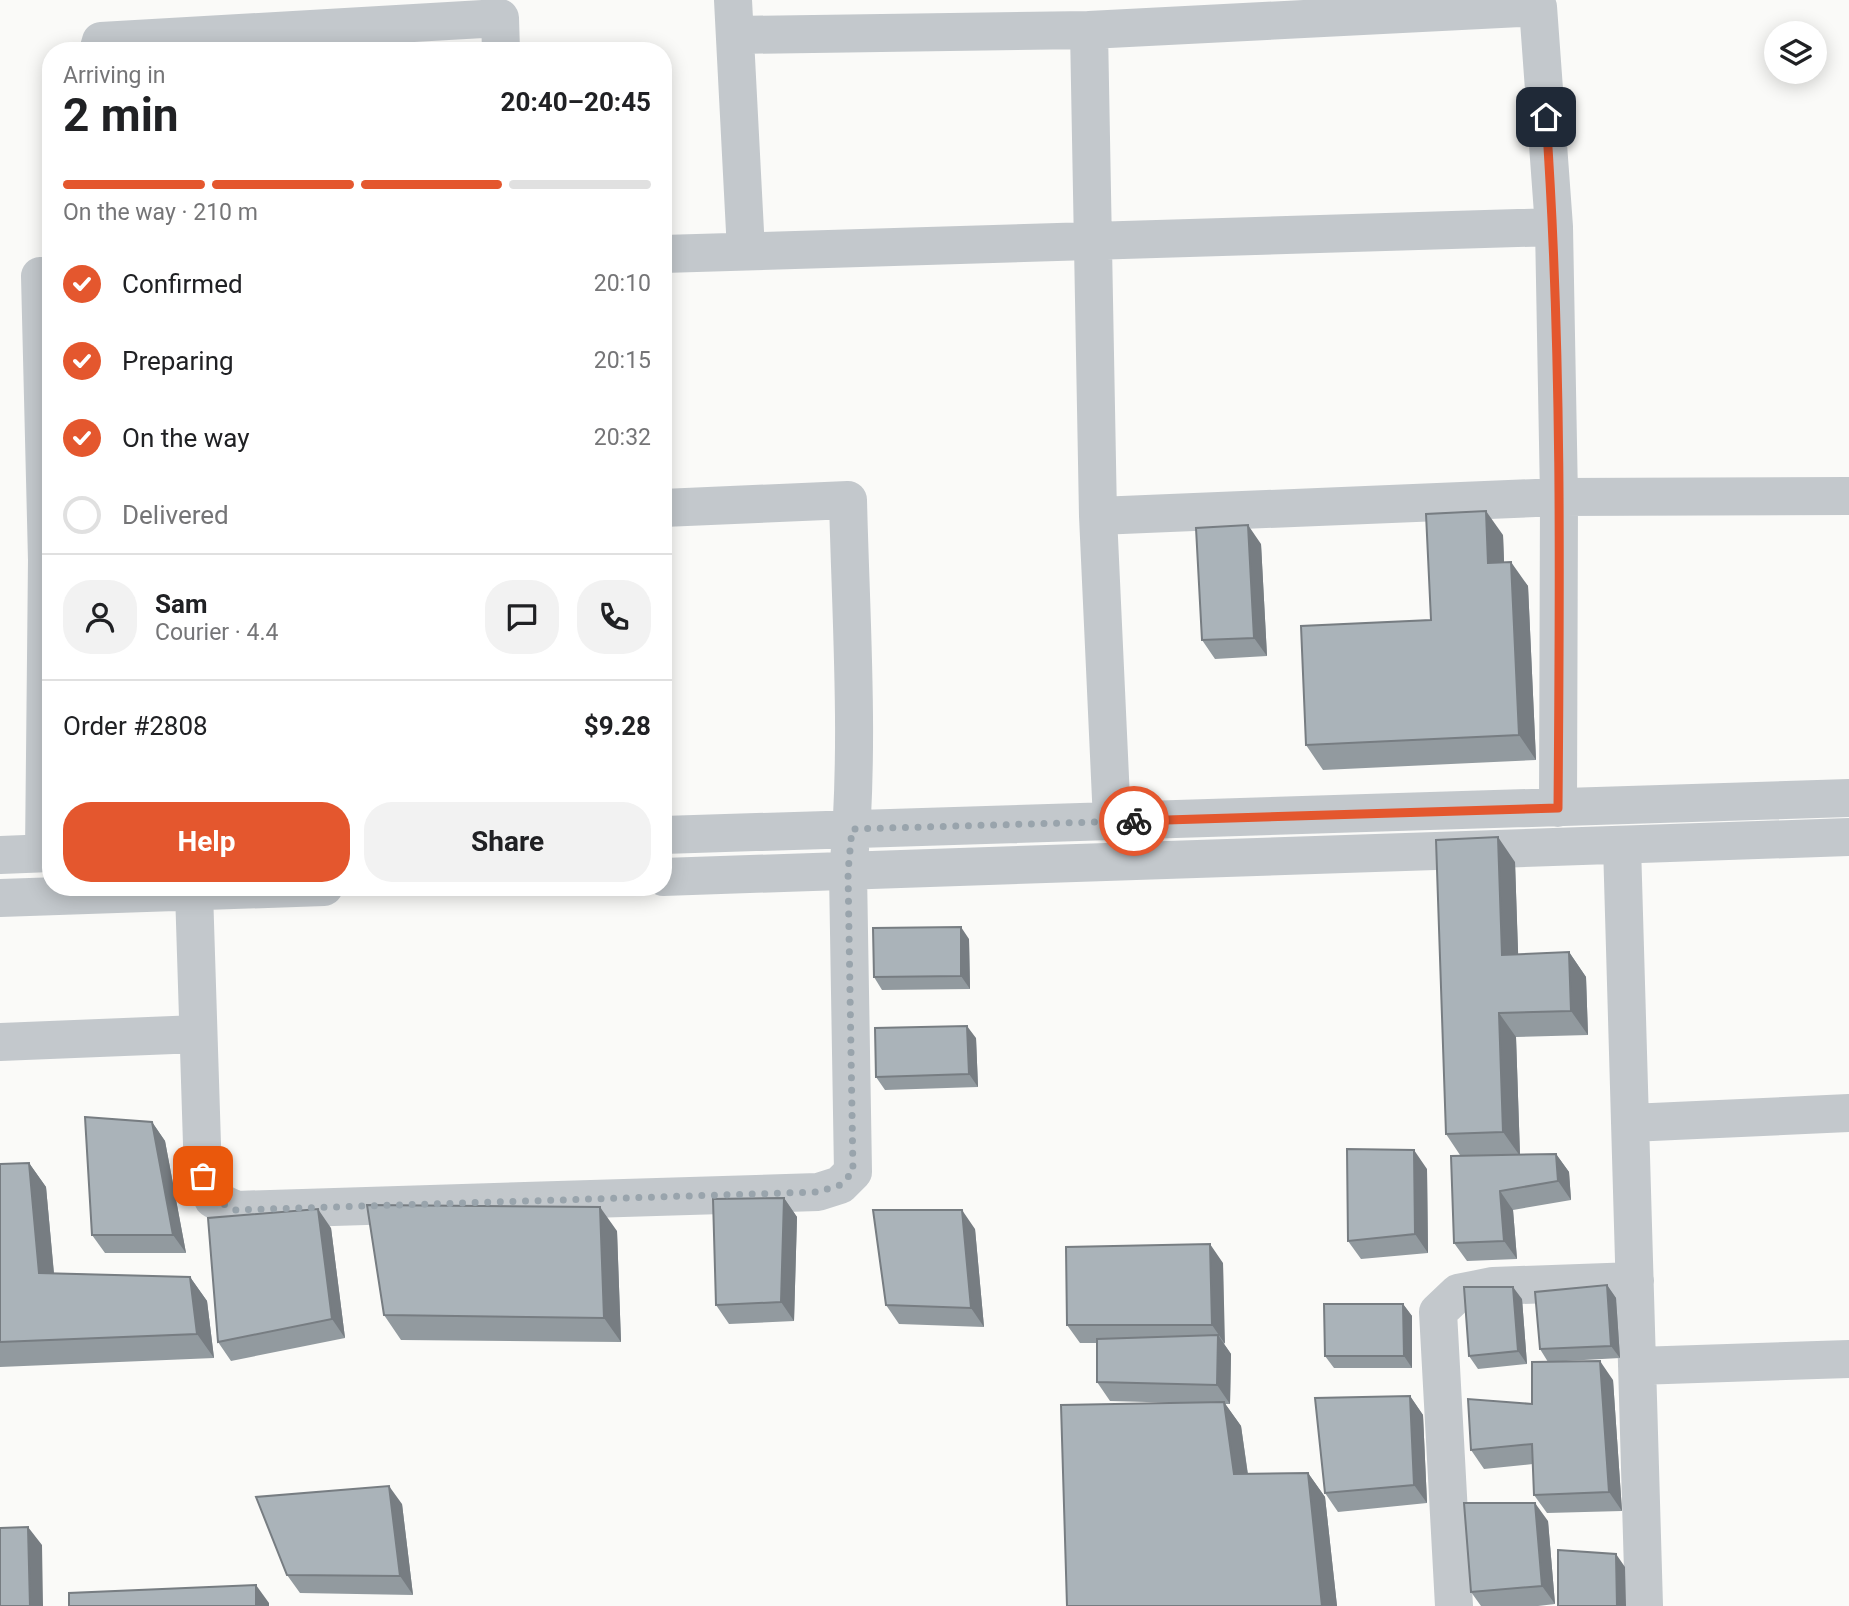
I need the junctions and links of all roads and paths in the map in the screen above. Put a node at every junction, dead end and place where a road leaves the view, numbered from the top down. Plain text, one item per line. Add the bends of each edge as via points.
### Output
1 (734, 18) edge
2 (1089, 30) junction
3 (101, 42) edge
4 (501, 42) edge
5 (1554, 227) junction
6 (1091, 243) junction
7 (746, 251) junction
8 (672, 254) edge
9 (42, 276) edge
10 (42, 339) edge
11 (1849, 496) edge
12 (1559, 497) junction
13 (672, 508) edge
14 (1098, 516) junction
15 (1849, 798) edge
16 (1558, 808) junction
17 (1112, 821) junction
18 (852, 829) junction
19 (672, 835) edge
20 (1849, 837) edge
21 (1622, 845) junction
22 (42, 853) edge
23 (0, 855) edge
24 (848, 872) junction
25 (672, 877) edge
26 (55, 896) edge
27 (194, 896) edge
28 (0, 898) edge
29 (198, 1034) junction
30 (0, 1042) edge
31 (1849, 1113) edge
32 (1630, 1123) junction
33 (1635, 1281) junction
34 (1849, 1359) edge
35 (1637, 1366) junction
36 (1454, 1606) edge
37 (1644, 1606) edge

1 - 2 street
1 - 7 street
2 - 5 street via 1538,8
2 - 6 street
3 - 4 street via 500,18
5 - 6 street
5 - 12 street
6 - 7 street
6 - 14 street
7 - 8 street
9 - 10 street
11 - 12 street
12 - 14 street
12 - 16 street
13 - 18 street via 848,500
14 - 17 street
15 - 16 street
16 - 17 street
17 - 18 street
18 - 19 street
18 - 24 street
20 - 21 street
21 - 24 street
21 - 32 street
22 - 23 street
24 - 25 street
24 - 29 street via 853,1172 840,1185 818,1192 236,1210 213,1199 203,1176
26 - 28 street
27 - 29 street
29 - 30 street
31 - 32 street
32 - 33 street
33 - 35 street
33 - 36 street via 1493,1286 1458,1293 1438,1312
34 - 35 street
35 - 37 street

